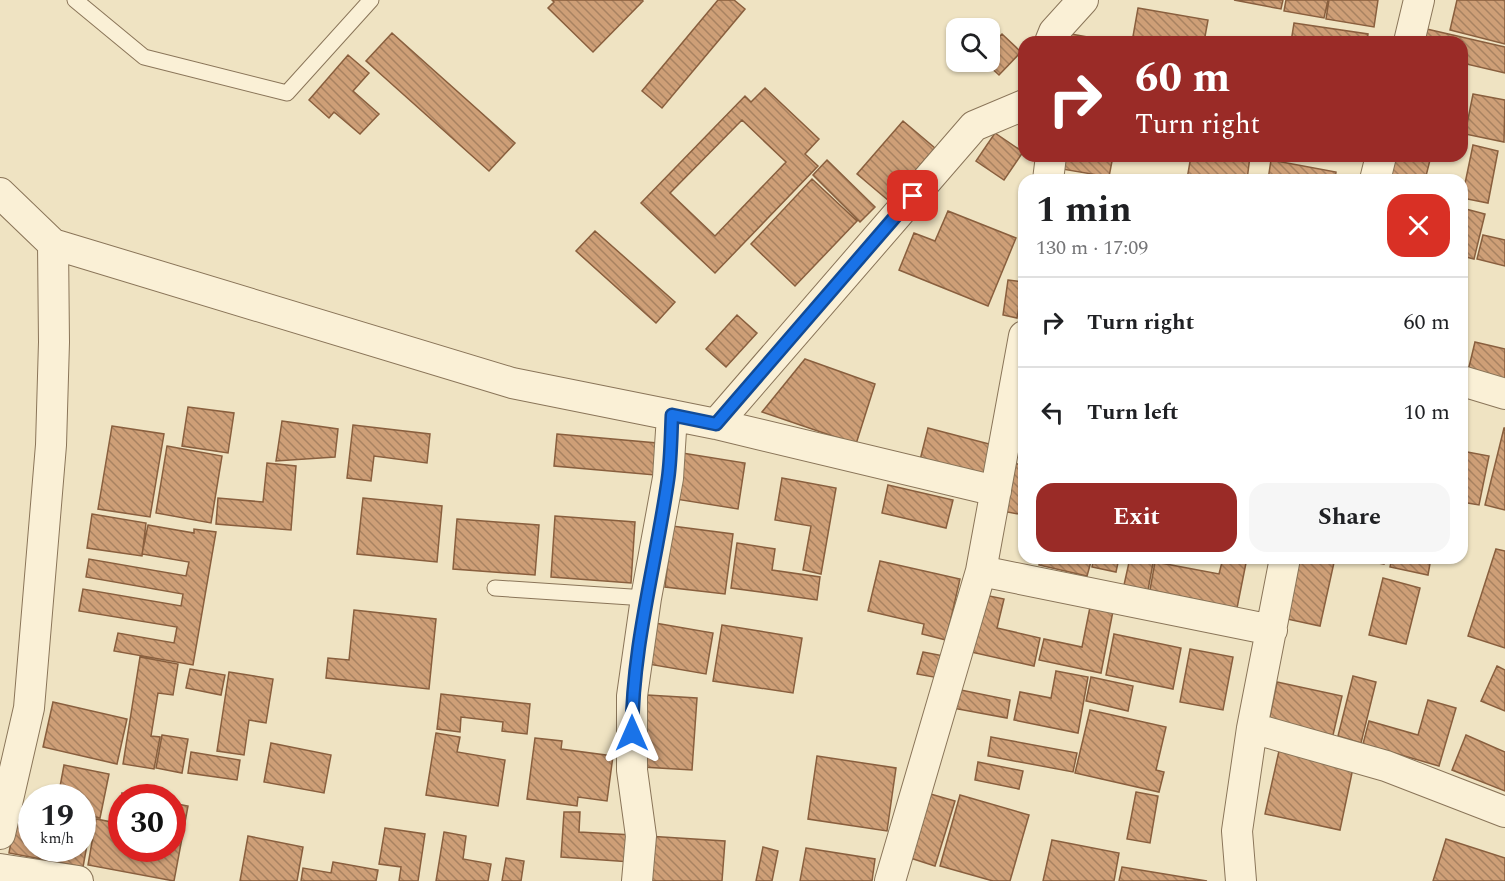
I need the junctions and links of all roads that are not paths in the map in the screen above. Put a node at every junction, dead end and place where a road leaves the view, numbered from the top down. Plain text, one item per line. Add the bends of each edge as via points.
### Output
1 (75, 0) edge
2 (371, 0) edge
3 (1083, 0) edge
4 (1419, 0) edge
5 (1052, 36) edge
6 (1410, 36) edge
7 (1018, 108) edge
8 (0, 193) edge
9 (53, 244) junction
10 (1018, 369) edge
11 (1468, 383) edge
12 (1505, 394) edge
13 (672, 415) junction
14 (716, 424) junction
15 (996, 491) junction
16 (1284, 564) edge
17 (981, 571) junction
18 (495, 588) dead end
19 (646, 598) junction
20 (1272, 630) junction
21 (1252, 728) junction
22 (4, 801) edge
23 (1505, 812) edge
24 (0, 834) edge
25 (0, 869) edge
26 (78, 881) edge
27 (637, 881) edge
28 (890, 881) edge
29 (1241, 881) edge

1 - 2 lane via 144,57 287,93
3 - 5 street
4 - 6 street
7 - 14 street via 974,126
8 - 9 street
9 - 13 street via 512,383
9 - 22 street via 50,457 29,708
10 - 15 street
11 - 12 street
13 - 14 street
13 - 19 street via 668,478
14 - 15 street
15 - 17 street
16 - 20 street
17 - 20 street
17 - 28 street
18 - 19 lane
19 - 27 street via 632,696 632,770 641,836
20 - 21 street
21 - 23 street via 1386,766
21 - 29 street via 1237,831
22 - 24 street
25 - 26 street

